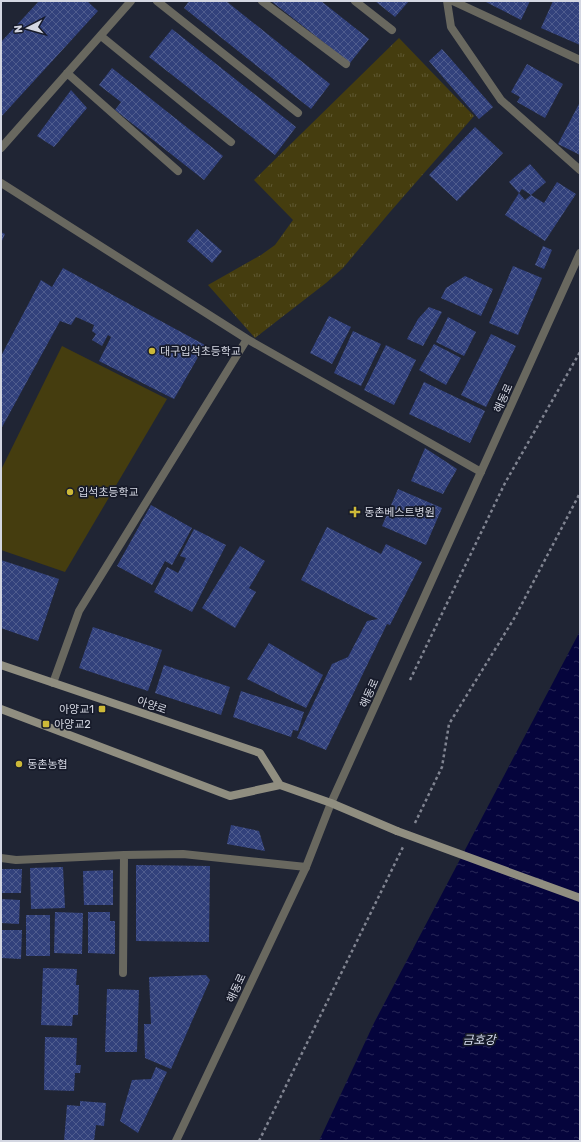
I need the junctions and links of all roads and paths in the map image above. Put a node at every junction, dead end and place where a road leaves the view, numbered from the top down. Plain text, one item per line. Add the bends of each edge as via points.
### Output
1 (131, 1) edge
2 (157, 1) edge
3 (262, 1) edge
4 (355, 1) edge
5 (447, 1) edge
6 (453, 1) edge
7 (392, 30) dead end
8 (101, 36) junction
9 (580, 60) edge
10 (346, 64) dead end
11 (67, 73) junction
12 (298, 113) dead end
13 (230, 142) dead end
14 (1, 148) edge
15 (580, 170) edge
16 (178, 171) dead end
17 (1, 183) edge
18 (580, 253) edge
19 (248, 339) junction
20 (580, 352) edge
21 (481, 472) junction
22 (580, 493) edge
23 (1, 665) edge
24 (410, 680) dead end
25 (53, 683) junction
26 (1, 709) edge
27 (280, 785) junction
28 (331, 803) junction
29 (415, 823) dead end
30 (404, 844) dead end
31 (124, 854) junction
32 (1, 858) edge
33 (306, 867) junction
34 (580, 898) edge
35 (123, 973) dead end
36 (176, 1141) edge
37 (259, 1141) edge

1 - 8 street
2 - 12 street
3 - 10 street
4 - 7 street
5 - 15 street via 451,27 501,100
6 - 9 street
8 - 11 street
8 - 13 street
11 - 14 street
11 - 16 street
17 - 19 street
18 - 21 street, 해동로
19 - 21 street
19 - 25 street via 79,611
20 - 24 path via 505,484
21 - 28 street, 해동로
22 - 29 path via 515,617 449,724 442,767
23 - 25 main road, 아양로
25 - 27 main road, 아양로 via 260,753
26 - 27 main road via 230,796
27 - 28 main road
28 - 33 street, 해동로
28 - 34 main road, bridge via 397,831
30 - 37 path
31 - 32 street via 16,860
31 - 33 street via 183,854
31 - 35 street
33 - 36 street, 해동로

